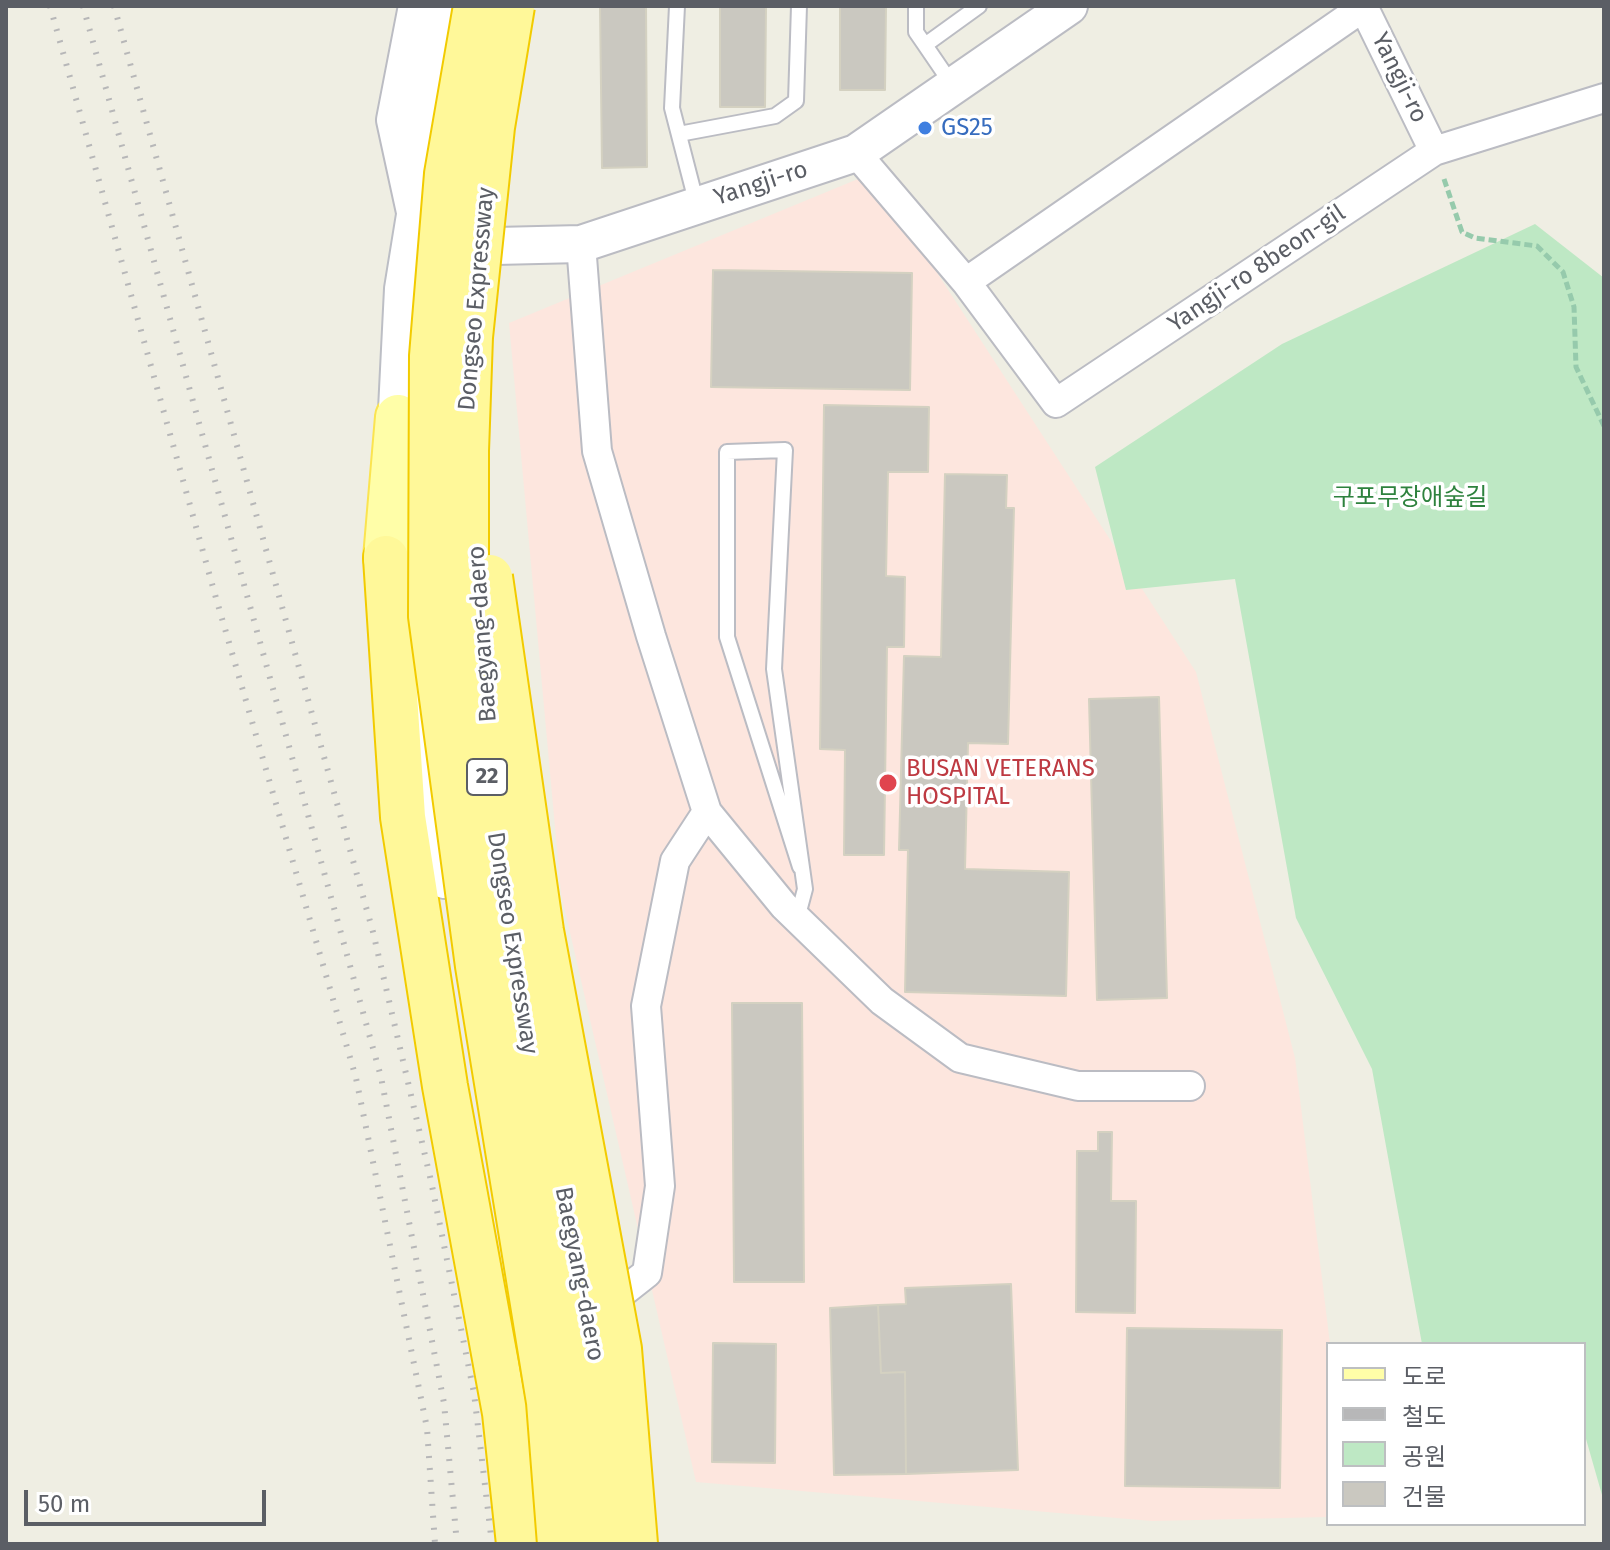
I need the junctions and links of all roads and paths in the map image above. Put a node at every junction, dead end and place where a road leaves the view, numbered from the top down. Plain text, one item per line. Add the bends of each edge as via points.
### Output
1 (417, 6) edge
2 (451, 6) edge
3 (476, 6) edge
4 (512, 6) edge
5 (533, 6) edge
6 (677, 6) edge
7 (799, 6) edge
8 (916, 6) edge
9 (979, 6) edge
10 (1069, 6) edge
11 (1364, 6) edge
12 (925, 45) junction
13 (953, 86) junction
14 (1604, 98) edge
15 (679, 134) junction
16 (1434, 151) junction
17 (856, 153) junction
18 (697, 205) junction
19 (414, 234) junction
20 (581, 244) junction
21 (489, 246) junction
22 (966, 282) junction
23 (475, 415) junction
24 (398, 417) junction
25 (1604, 426) edge
26 (386, 558) joint
27 (490, 577) joint
28 (707, 812) junction
29 (800, 867) junction
30 (797, 919) junction
31 (1190, 1086) dead end
32 (590, 1317) junction
33 (519, 1544) edge
34 (540, 1544) edge
35 (560, 1544) edge
36 (597, 1544) edge
37 (621, 1544) edge
38 (635, 1544) edge

1 - 19 street via 395,120
2 - 19 main road
3 - 35 highway, Dongseo Expressway / 22, bridge via 447,174 432,356 431,616 476,951 547,1388
4 - 36 highway, Dongseo Expressway / 22, bridge via 492,127 470,337 466,626 507,922 572,1295
5 - 21 main road, Baegyang-daero
6 - 15 lane via 672,108
7 - 15 lane via 796,101 775,116
8 - 12 lane via 916,32
9 - 12 lane
10 - 13 street, Yangji-ro
11 - 16 street, Yangji-ro
11 - 22 street
12 - 13 lane
13 - 17 street, Yangji-ro
14 - 16 street, Yangji-ro 8beon-gil
15 - 18 lane
16 - 22 street, Yangji-ro 8beon-gil via 1056,403
16 - 25 path via 1462,232 1537,246 1563,272 1574,307 1576,367
17 - 18 street, Yangji-ro
17 - 22 street, Yangji-ro 8beon-gil
18 - 20 street, Yangji-ro
19 - 21 street, Yangji-ro
19 - 24 main road via 405,289
20 - 21 street, Yangji-ro
20 - 28 street via 597,451
21 - 23 main road, Baegyang-daero
23 - 27 main road
23 - 32 main road, Baegyang-daero via 476,574 491,736 538,1057
24 - 26 main road
24 - 34 main road via 400,591 524,1369
26 - 33 highway via 403,817 505,1413
27 - 38 highway, bridge via 541,931 619,1349
28 - 30 street
28 - 32 street via 675,861 646,1006 660,1186 647,1273
29 - 29 lane via 774,669 785,450 727,452 727,637
29 - 30 lane via 805,889
30 - 31 street via 882,1001 960,1058 1078,1086
32 - 37 main road, Baegyang-daero

